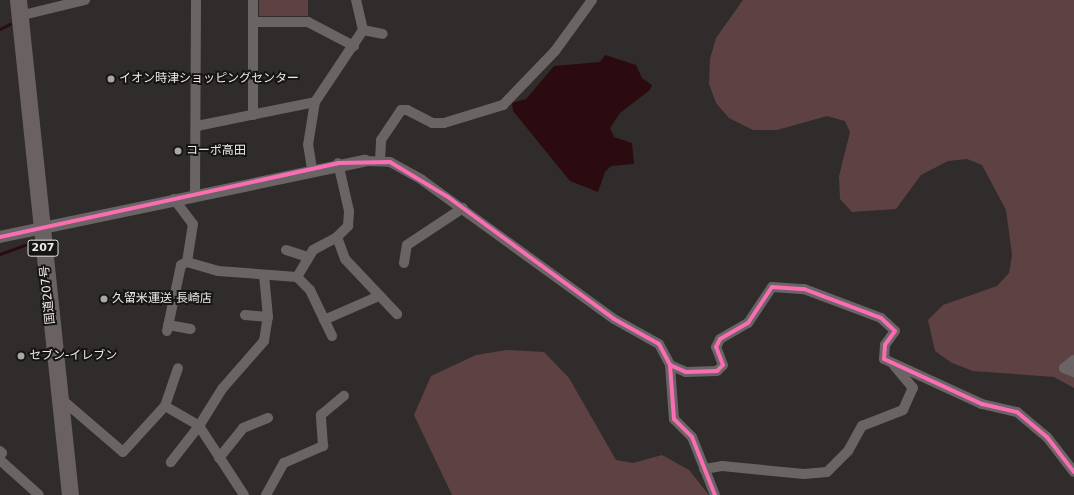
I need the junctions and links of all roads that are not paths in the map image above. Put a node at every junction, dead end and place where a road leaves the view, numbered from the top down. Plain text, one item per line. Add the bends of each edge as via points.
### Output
1 (84, 0) edge
2 (196, 0) edge
3 (253, 0) edge
4 (356, 0) edge
5 (592, 0) edge
6 (18, 8) edge
7 (253, 22) junction
8 (363, 30) junction
9 (383, 34) dead end
10 (354, 46) junction
11 (314, 102) junction
12 (253, 115) junction
13 (197, 126) junction
14 (365, 161) joint
15 (380, 161) junction
16 (338, 164) junction
17 (312, 169) junction
18 (195, 194) junction
19 (174, 199) junction
20 (463, 208) junction
21 (41, 228) junction
22 (2, 237) edge
23 (337, 237) junction
24 (286, 250) dead end
25 (307, 257) junction
26 (187, 262) junction
27 (404, 263) dead end
28 (264, 275) junction
29 (297, 277) junction
30 (378, 296) junction
31 (397, 314) dead end
32 (245, 315) dead end
33 (268, 317) junction
34 (324, 320) junction
35 (191, 330) dead end
36 (332, 336) dead end
37 (1074, 360) edge
38 (670, 365) junction
39 (894, 365) junction
40 (178, 368) dead end
41 (1074, 372) edge
42 (344, 396) dead end
43 (59, 397) junction
44 (165, 406) junction
45 (268, 418) dead end
46 (199, 426) junction
47 (1, 455) edge
48 (219, 458) junction
49 (171, 462) dead end
50 (704, 469) junction
51 (1074, 472) edge
52 (39, 495) edge
53 (70, 495) edge
54 (244, 495) edge
55 (266, 495) edge
56 (715, 495) edge

1 - 6 street
2 - 13 street
3 - 7 street
4 - 8 street
5 - 15 street via 555,50 503,105 444,123 432,123 407,110 401,110 381,140
6 - 21 highway, 国道207号 / 207
7 - 10 street via 308,22
7 - 12 street
8 - 9 street
8 - 10 street
10 - 11 street
11 - 12 street
11 - 17 street via 308,144
12 - 13 street
13 - 18 street
14 - 15 street
14 - 16 street
15 - 20 street via 405,169
16 - 17 street
16 - 23 street via 349,219
17 - 18 street
18 - 19 street
19 - 21 street
19 - 26 street via 193,224
20 - 27 street via 407,245
20 - 38 street via 614,319 659,344
21 - 22 street
21 - 43 highway, 国道207号 / 207
23 - 25 street via 318,245
23 - 30 street via 345,259
24 - 25 street
25 - 29 street
26 - 28 street via 218,271
26 - 35 street via 181,265 168,328
28 - 29 street
28 - 33 street
29 - 34 street via 310,290
30 - 31 street
30 - 34 street
32 - 33 street
33 - 46 street via 264,342 256,354 222,389
34 - 36 street
37 - 41 street via 1064,368
38 - 39 street via 686,372 717,371 722,365 716,347 720,339 748,323 772,287 786,286 804,289 881,318 895,330 885,345 884,359
38 - 50 street via 674,419 692,436
39 - 50 street via 913,388 903,410 862,426 848,451 827,472 804,474 722,466
39 - 51 street via 921,373 982,404 1017,412 1048,437
40 - 44 street
42 - 55 street via 321,415 323,446 284,463
43 - 44 street via 123,452
43 - 53 highway, 国道207号 / 207
44 - 46 street
45 - 48 street via 244,428
46 - 48 street
46 - 49 street
47 - 52 street
48 - 54 street
50 - 56 street

